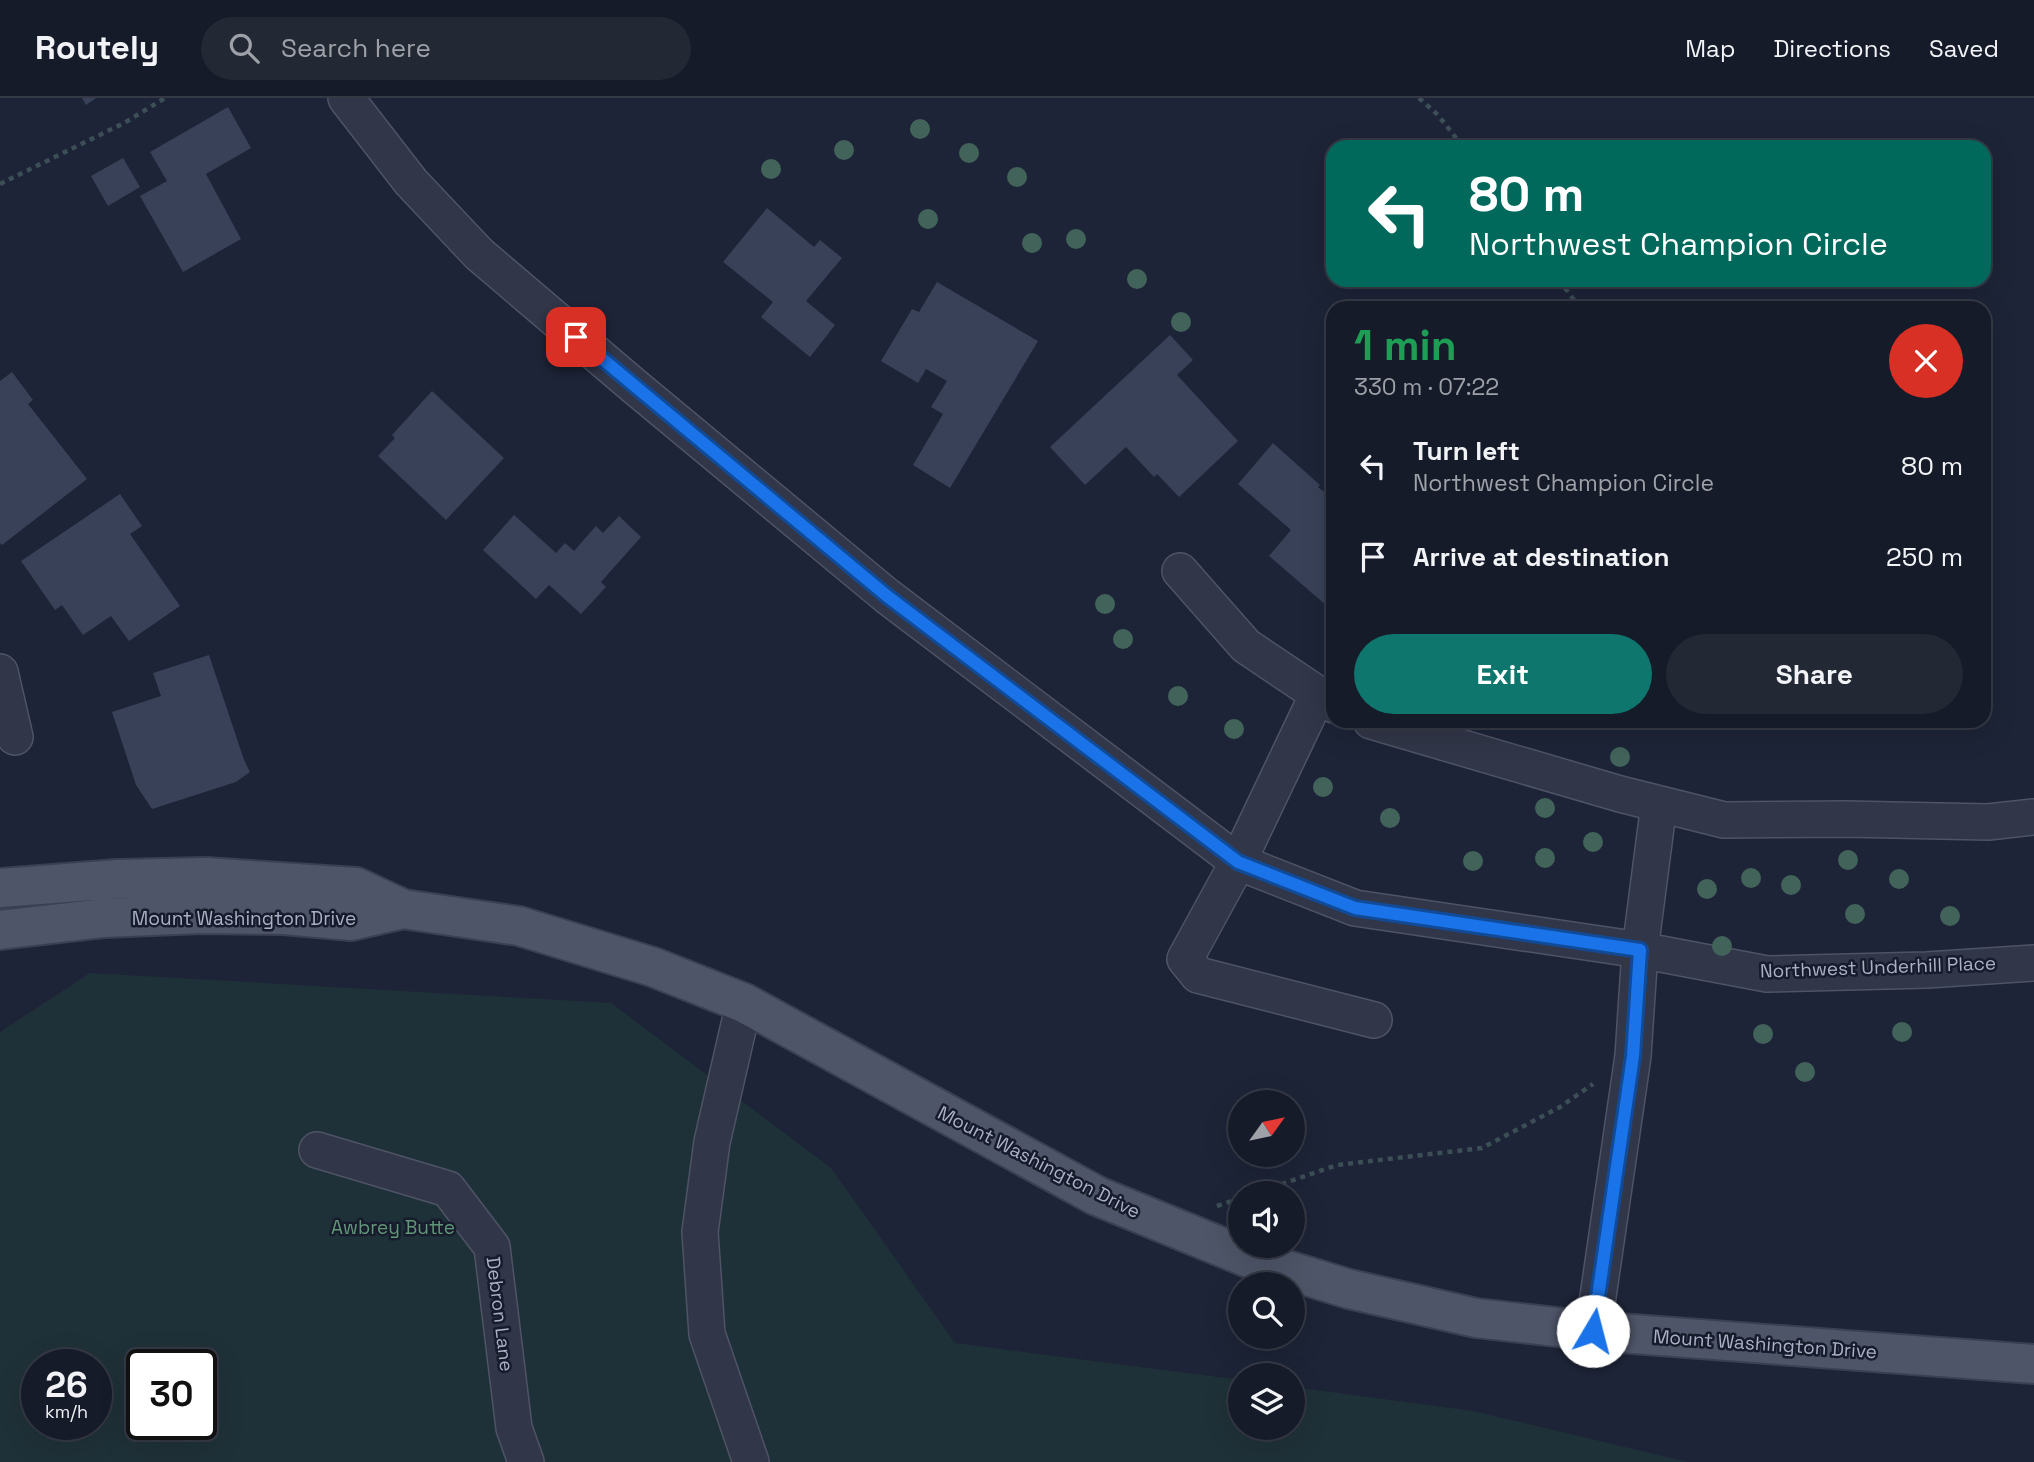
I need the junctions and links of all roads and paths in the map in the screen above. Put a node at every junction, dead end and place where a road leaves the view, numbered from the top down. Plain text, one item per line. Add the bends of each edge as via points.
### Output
1 (165, 98) edge
2 (346, 98) edge
3 (1419, 98) edge
4 (1458, 140) edge
5 (0, 184) edge
6 (1180, 571) dead end
7 (0, 671) edge
8 (1326, 699) edge
9 (1395, 728) edge
10 (15, 737) dead end
11 (1659, 804) junction
12 (2034, 817) edge
13 (1238, 862) junction
14 (0, 888) edge
15 (403, 909) junction
16 (0, 930) edge
17 (1640, 950) junction
18 (2034, 962) edge
19 (744, 1003) junction
20 (1374, 1020) dead end
21 (1633, 1056) junction
22 (317, 1150) dead end
23 (1291, 1181) edge
24 (1593, 1331) junction
25 (2034, 1364) edge
26 (526, 1462) edge
27 (751, 1462) edge

1 - 5 path
2 - 13 street, Northwest Underhill Place via 411,182 489,263 887,596
3 - 4 path
6 - 8 street via 1246,646
7 - 10 street
8 - 13 street
9 - 11 street
11 - 12 street via 1724,820 1988,822
11 - 17 street
13 - 17 street, Northwest Underhill Place via 1355,908
13 - 20 street via 1185,960 1198,975
14 - 15 main road, Mount Washington Drive via 118,878 206,877 356,887
15 - 16 main road, Mount Washington Drive via 351,921 201,914 104,918
15 - 19 main road, Mount Washington Drive via 519,926 653,967
17 - 18 street, Northwest Underhill Place via 1767,974
17 - 21 street
19 - 24 main road, Mount Washington Drive via 1097,1196 1251,1259 1349,1289 1476,1318
19 - 27 street via 712,1142 700,1232 707,1335
21 - 23 path via 1560,1107 1482,1148 1337,1165
21 - 24 street
22 - 26 street, Debron Lane via 449,1189 492,1247 514,1428
24 - 25 main road, Mount Washington Drive

